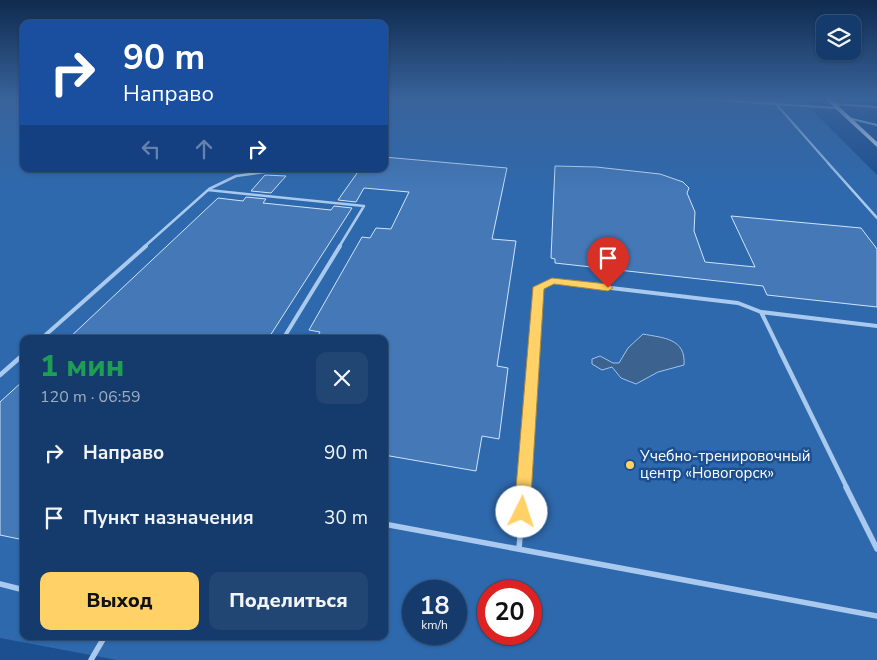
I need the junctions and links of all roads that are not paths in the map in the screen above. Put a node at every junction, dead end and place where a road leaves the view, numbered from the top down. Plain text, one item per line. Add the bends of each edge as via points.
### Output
1 (799, 130) edge
2 (861, 130) edge
3 (877, 145) edge
4 (245, 172) edge
5 (208, 190) junction
6 (877, 218) edge
7 (761, 312) junction
8 (877, 326) edge
9 (45, 335) edge
10 (285, 335) edge
11 (20, 358) edge
12 (0, 375) edge
13 (388, 525) edge
14 (519, 549) junction
15 (877, 549) edge
16 (0, 584) edge
17 (20, 589) edge
18 (877, 616) edge
19 (103, 640) edge
20 (91, 660) edge

1 - 6 lane
2 - 3 street
4 - 5 lane via 226,178
5 - 9 lane
5 - 10 lane via 364,206
7 - 8 lane
7 - 14 lane via 738,303 552,281 539,287
7 - 15 lane
11 - 12 lane
13 - 14 lane
14 - 18 lane
16 - 17 lane
19 - 20 lane

